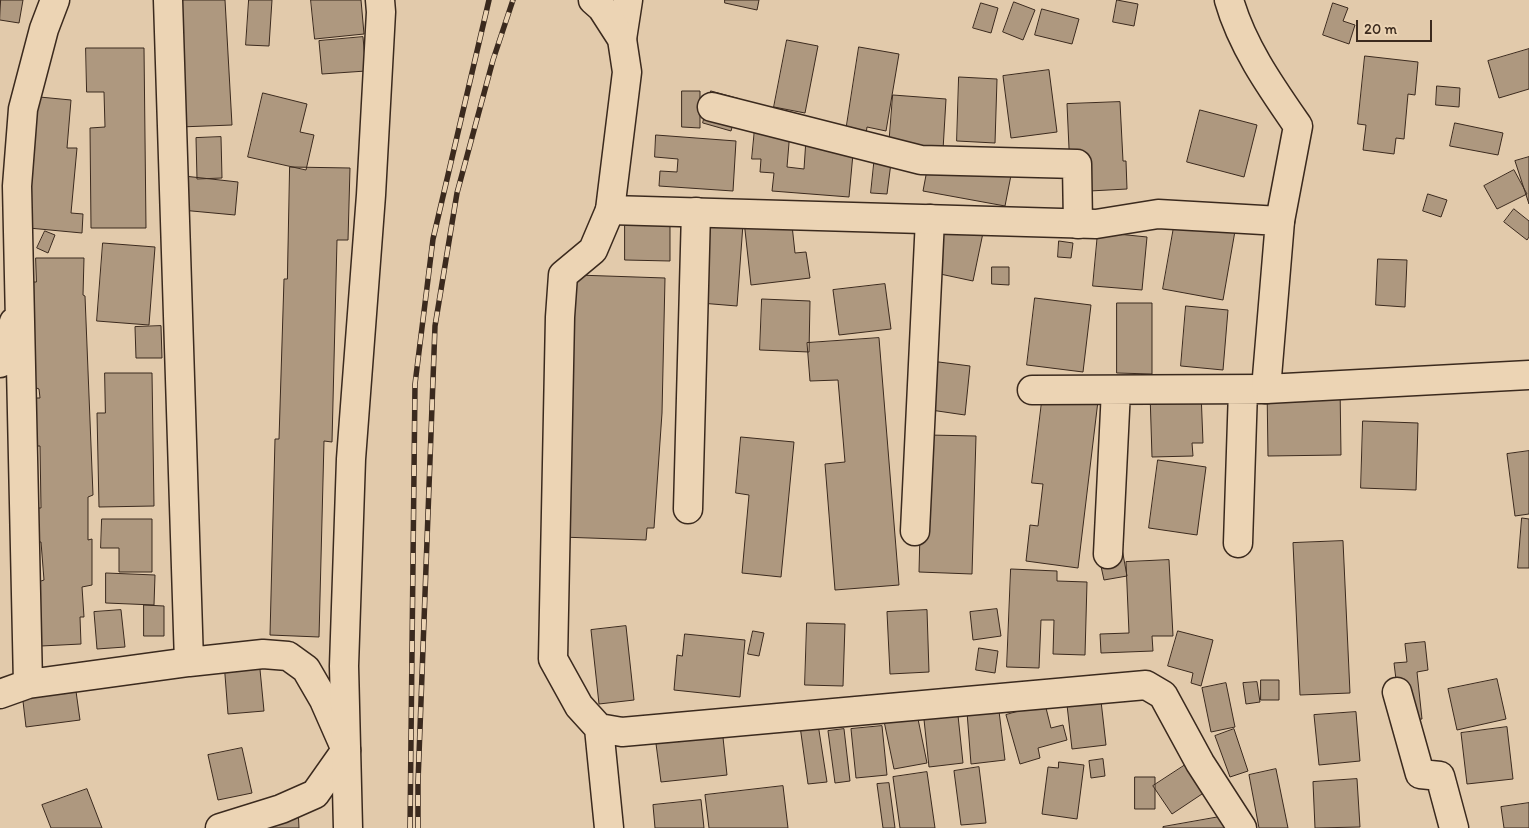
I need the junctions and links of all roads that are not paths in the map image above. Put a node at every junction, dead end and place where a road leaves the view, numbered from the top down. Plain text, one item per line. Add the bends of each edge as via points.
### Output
1 (55, 0) edge
2 (168, 0) edge
3 (380, 0) edge
4 (593, 0) edge
5 (628, 0) edge
6 (1229, 0) edge
7 (622, 38) junction
8 (712, 107) dead end
9 (610, 210) junction
10 (696, 212) junction
11 (930, 219) junction
12 (1280, 221) junction
13 (1078, 224) junction
14 (20, 304) junction
15 (0, 363) edge
16 (1529, 375) edge
17 (1254, 389) junction
18 (1032, 390) dead end
19 (1116, 390) junction
20 (688, 508) dead end
21 (915, 531) dead end
22 (1238, 543) dead end
23 (1108, 554) dead end
24 (189, 662) junction
25 (28, 684) junction
26 (1397, 692) dead end
27 (0, 694) edge
28 (598, 728) junction
29 (346, 750) junction
30 (1232, 827) edge
31 (220, 828) edge
32 (348, 828) edge
33 (608, 828) edge
34 (1454, 828) edge

1 - 14 street via 23,109 17,186
2 - 24 street
3 - 29 street via 371,194 351,459 344,666
4 - 7 street
5 - 7 street
6 - 12 street via 1235,21 1268,83 1298,126
7 - 9 street via 626,72
8 - 13 street via 921,160 1077,164
9 - 10 street
9 - 28 street via 593,250 563,275 559,336 553,659 579,706
10 - 11 street
10 - 20 street
11 - 13 street
11 - 21 street
12 - 13 street via 1158,214
12 - 17 street
14 - 15 street
14 - 25 street
16 - 17 street
17 - 19 street
17 - 22 street
18 - 19 street
19 - 23 street
24 - 25 street
24 - 29 street via 263,654 288,656 306,669
25 - 27 street
26 - 34 street via 1420,774 1440,776
28 - 30 street via 622,732 1146,685 1163,695
28 - 33 street
29 - 31 street via 315,794 281,809
29 - 32 street

